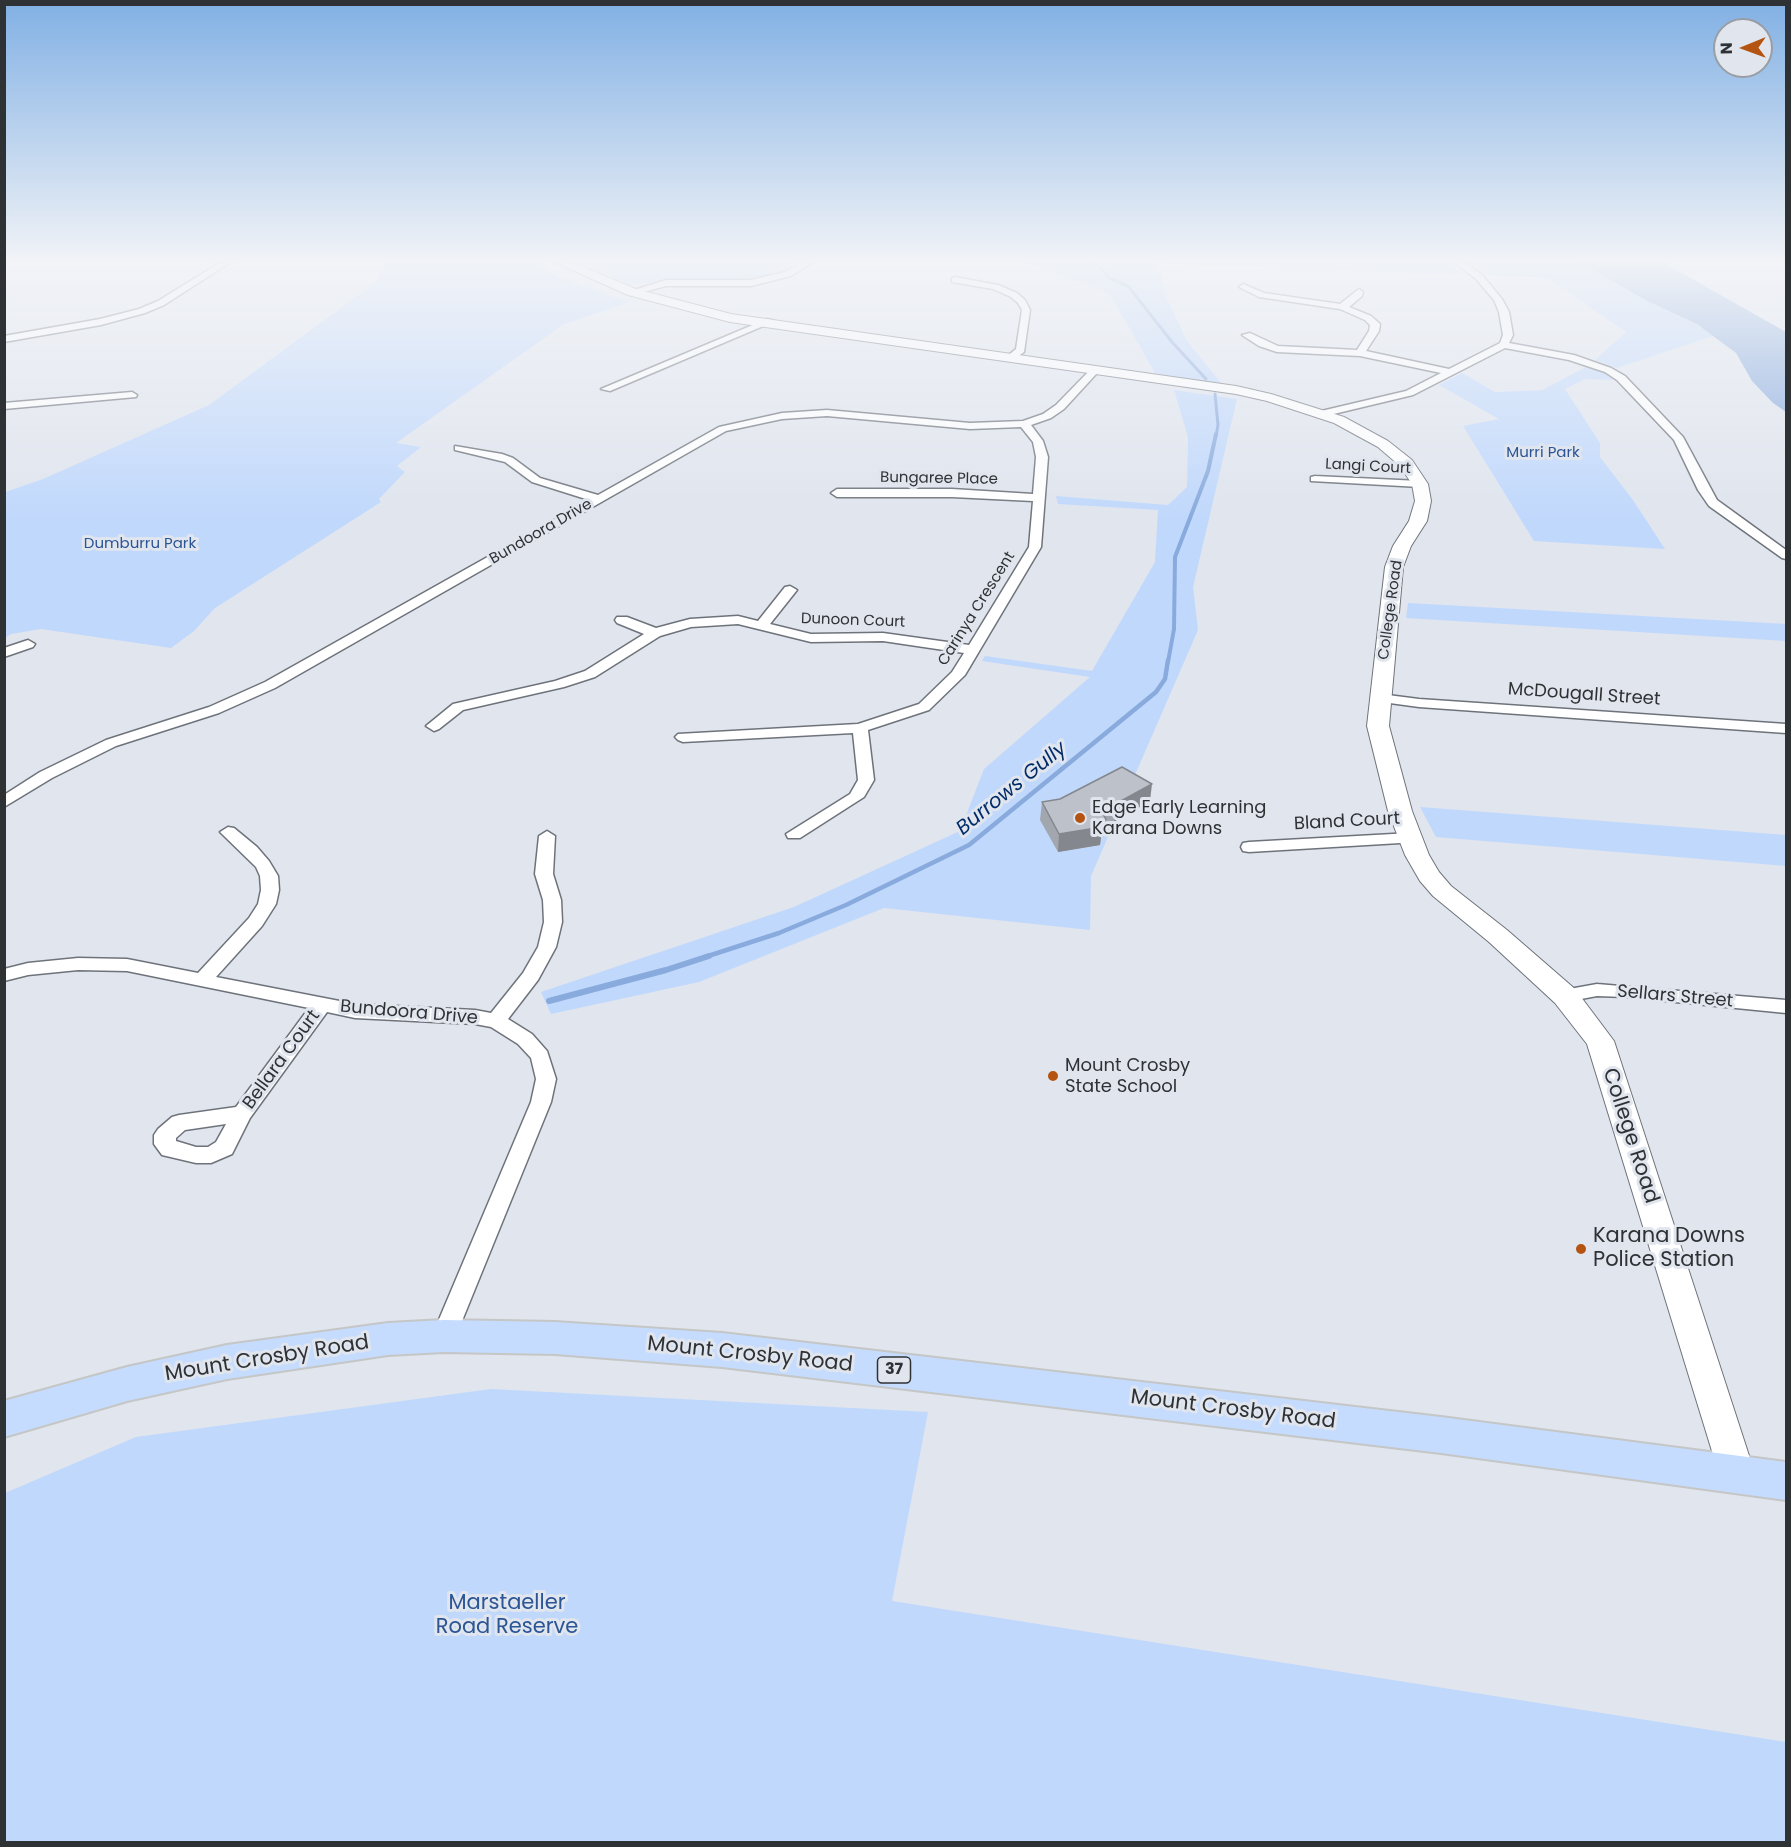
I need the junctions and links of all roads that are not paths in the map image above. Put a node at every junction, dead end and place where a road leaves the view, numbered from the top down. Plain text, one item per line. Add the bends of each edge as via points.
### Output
1 (706, 348) edge
2 (941, 348) edge
3 (1021, 348) edge
4 (1280, 348) edge
5 (1363, 348) edge
6 (1498, 348) edge
7 (1522, 348) edge
8 (1360, 353) junction
9 (1010, 358) junction
10 (1095, 370) junction
11 (1451, 372) junction
12 (606, 389) dead end
13 (132, 395) dead end
14 (4, 406) edge
15 (1321, 414) junction
16 (1024, 424) junction
17 (459, 448) dead end
18 (1315, 479) dead end
19 (1420, 484) junction
20 (837, 493) dead end
21 (1040, 498) junction
22 (599, 499) junction
23 (1786, 555) edge
24 (790, 590) dead end
25 (622, 620) dead end
26 (762, 626) junction
27 (655, 633) junction
28 (28, 644) dead end
29 (972, 650) junction
30 (4, 653) edge
31 (1380, 698) junction
32 (434, 726) dead end
33 (860, 728) junction
34 (1786, 729) edge
35 (683, 737) dead end
36 (4, 802) edge
37 (228, 832) dead end
38 (794, 834) dead end
39 (547, 836) dead end
40 (1411, 838) junction
41 (1249, 847) dead end
42 (4, 975) edge
43 (203, 979) junction
44 (1565, 996) junction
45 (322, 1005) junction
46 (1786, 1006) edge
47 (496, 1021) junction
48 (242, 1114) dead end
49 (444, 1336) junction
50 (4, 1419) edge
51 (1737, 1474) junction
52 (1786, 1481) edge

1 - 12 street
2 - 9 main road
3 - 9 street
4 - 8 street
5 - 8 street
6 - 11 street
7 - 23 street via 1571,357 1621,378 1679,439 1713,503
8 - 11 street
9 - 10 main road
10 - 15 main road via 1236,390
10 - 16 street, Bundoora Drive via 1060,407
11 - 15 street via 1409,393
13 - 14 street
15 - 19 main road via 1383,444 1406,463
16 - 21 street, Carinya Crescent via 1040,446
16 - 22 street, Bundoora Drive via 970,426 845,413 782,416 723,429
17 - 22 street via 509,460 536,480
18 - 19 street, Langi Court
19 - 31 main road, College Road via 1423,501 1418,521 1402,546 1395,567
20 - 21 street, Bungaree Place
21 - 29 street, Carinya Crescent via 1035,547
22 - 36 street, Bundoora Drive via 270,685 214,710 111,743 45,775
24 - 26 street
25 - 27 street
26 - 27 street, Dunoon Court via 738,620 711,620
26 - 29 street, Dunoon Court via 811,638 901,638
27 - 32 street, Dunoon Court via 590,674 458,707
28 - 30 street
29 - 33 street, Carinya Crescent via 958,675 924,707
31 - 34 street, McDougall Street
31 - 40 main road, College Road via 1378,726
33 - 35 street, Carinya Crescent
33 - 38 street via 866,780 856,797
37 - 43 street via 263,865 270,890 256,922
39 - 47 street via 544,874 552,900 553,922 547,947 531,976
40 - 41 street, Bland Court
40 - 44 main road, College Road via 1429,876 1447,896
42 - 43 street, Bundoora Drive via 78,964 127,965
43 - 45 street, Bundoora Drive
44 - 46 street, Sellars Street via 1597,990 1625,991
44 - 51 main road, College Road via 1600,1041
45 - 47 street, Bundoora Drive
45 - 48 street, Bellara Court
47 - 49 street, Bundoora Drive via 525,1039 540,1056 546,1079 541,1102
49 - 50 main road, Mount Crosby Road / 37 via 227,1362 127,1384
49 - 51 main road, Mount Crosby Road / 37 via 555,1338 722,1350 1441,1434
51 - 52 main road, Mount Crosby Road / 37

